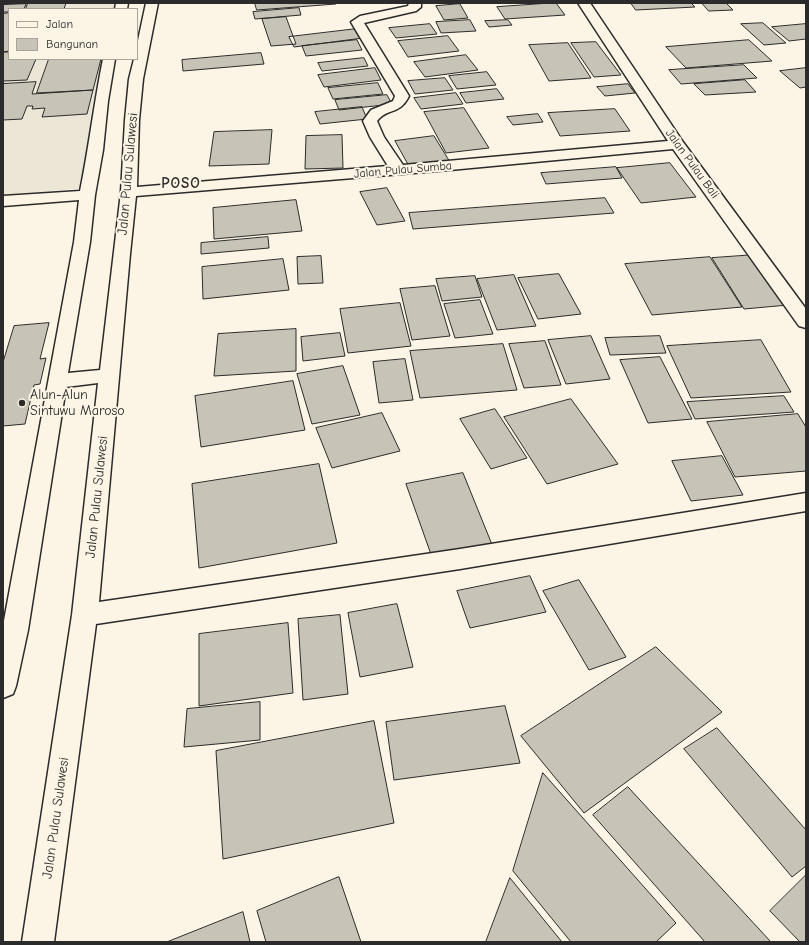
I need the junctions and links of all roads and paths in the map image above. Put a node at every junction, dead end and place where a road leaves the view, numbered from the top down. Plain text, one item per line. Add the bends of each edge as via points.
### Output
1 (152, 3) edge
2 (415, 3) edge
3 (584, 3) edge
4 (109, 60) edge
5 (676, 144) junction
6 (398, 170) junction
7 (130, 192) junction
8 (87, 195) junction
9 (3, 202) edge
10 (806, 322) edge
11 (109, 375) junction
12 (58, 381) junction
13 (806, 502) edge
14 (85, 615) junction
15 (9, 631) edge
16 (3, 686) edge
17 (38, 942) edge

1 - 7 street, Jalan Pulau Sulawesi via 136,79
2 - 6 street via 412,9 364,18 357,22 402,96 398,104 376,113 370,121
3 - 5 street, Jalan Pulau Bali
4 - 8 street
5 - 6 street, Jalan Pulau Sumba
5 - 10 street, Jalan Pulau Bali
6 - 7 street, Jalan Pulau Sumba
7 - 11 street, Jalan Pulau Sulawesi
8 - 9 street
8 - 12 street via 82,242
11 - 12 street
11 - 14 street, Jalan Pulau Sulawesi
12 - 15 street
13 - 14 street
14 - 17 street, Jalan Pulau Sulawesi
15 - 16 street

